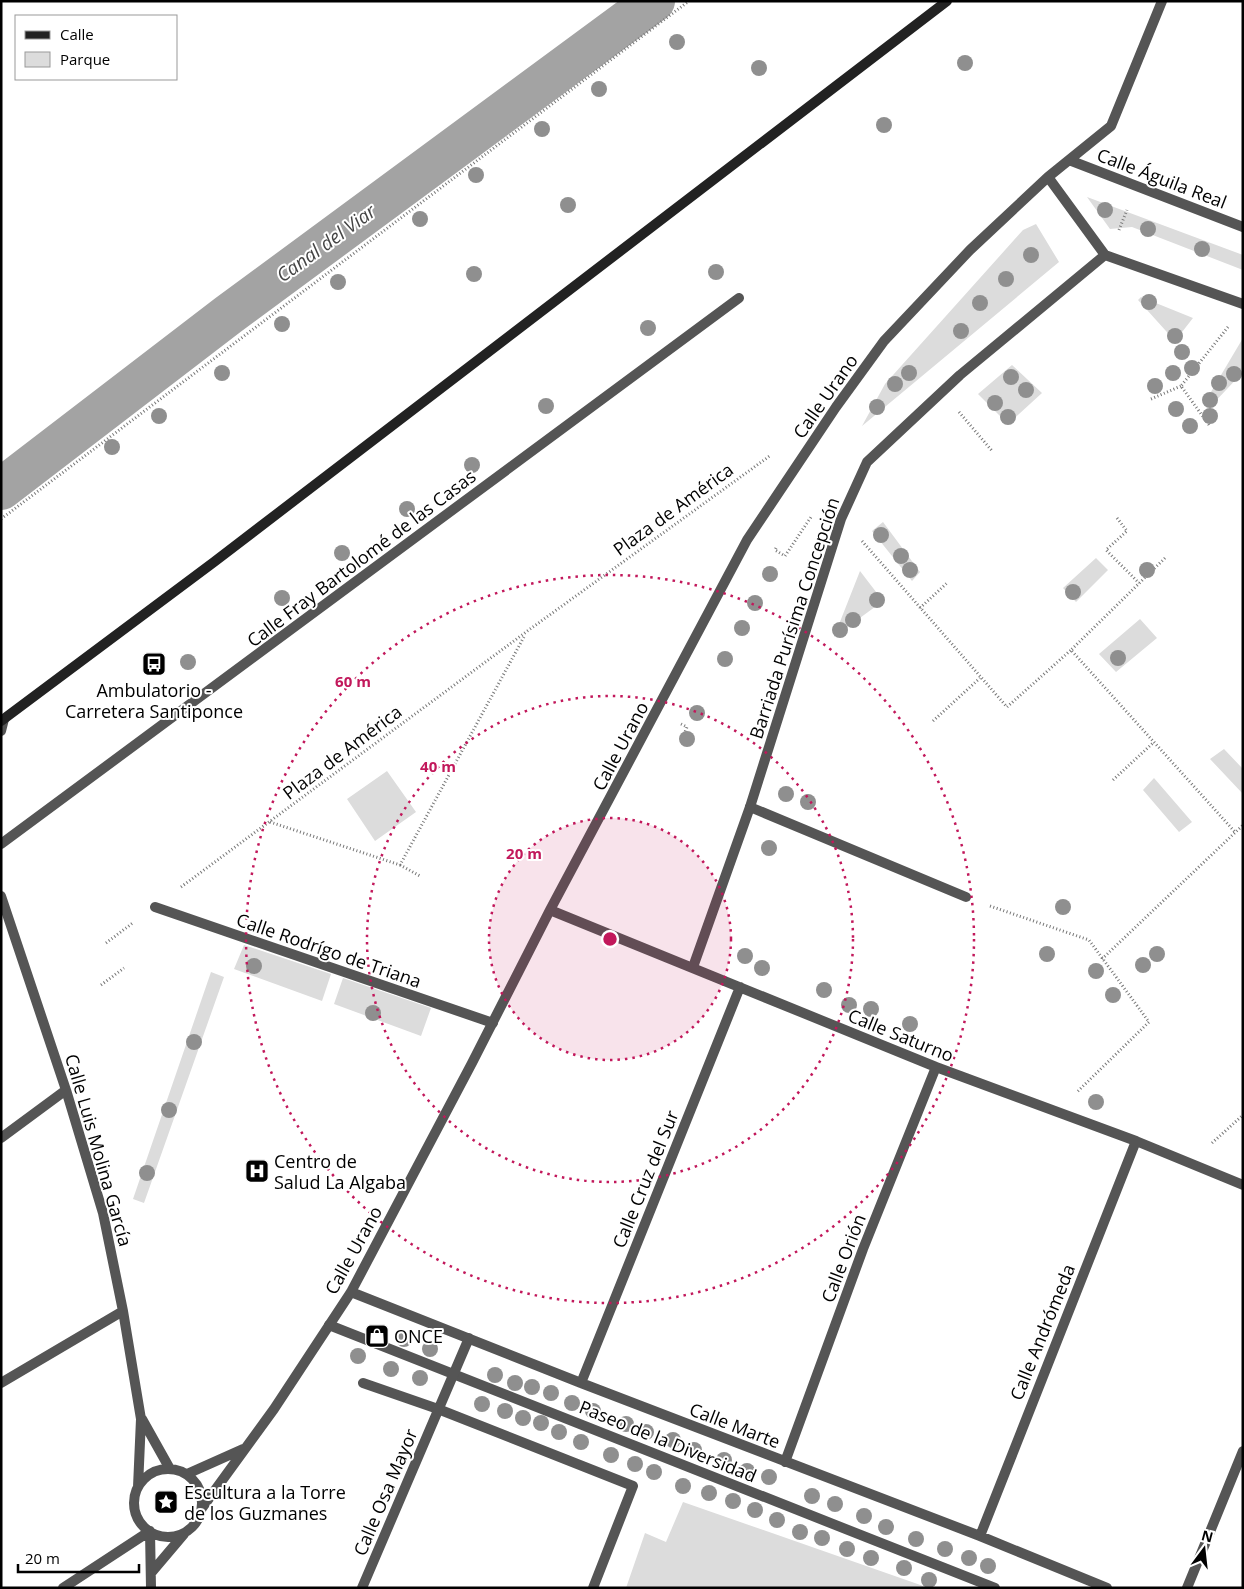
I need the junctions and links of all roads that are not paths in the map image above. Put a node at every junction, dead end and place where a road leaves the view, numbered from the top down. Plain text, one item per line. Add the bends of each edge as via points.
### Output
1 (946, 1) edge
2 (1162, 1) edge
3 (1069, 160) junction
4 (1048, 177) junction
5 (1243, 227) edge
6 (1106, 255) junction
7 (739, 298) dead end
8 (1243, 304) edge
9 (2, 720) edge
10 (1, 731) edge
11 (750, 807) junction
12 (1, 844) edge
13 (1, 896) edge
14 (966, 897) road end
15 (155, 907) road end
16 (550, 910) junction
17 (693, 967) junction
18 (740, 987) junction
19 (493, 1023) junction
20 (936, 1067) junction
21 (66, 1090) junction
22 (1, 1138) edge
23 (1136, 1141) junction
24 (1243, 1185) edge
25 (351, 1292) junction
26 (123, 1310) junction
27 (329, 1325) junction
28 (469, 1338) junction
29 (453, 1374) junction
30 (1, 1383) edge
31 (363, 1383) dead end
32 (581, 1383) junction
33 (438, 1409) junction
34 (141, 1419) junction
35 (244, 1448) junction
36 (1243, 1451) edge
37 (785, 1462) junction
38 (170, 1469) junction
39 (187, 1474) junction
40 (138, 1487) junction
41 (202, 1508) junction
42 (150, 1531) junction
43 (186, 1532) junction
44 (980, 1536) junction
45 (151, 1573) junction
46 (62, 1588) edge
47 (151, 1588) edge
48 (362, 1588) edge
49 (593, 1588) edge
50 (995, 1588) edge
51 (1107, 1588) edge
52 (1187, 1588) edge

1 - 9 main road via 214,562
2 - 3 street, Calle Urano via 1111,126
3 - 4 street, Calle Urano
3 - 5 street, Calle Águila Real
4 - 6 street
4 - 16 street, Calle Urano via 970,250 884,341 836,407 747,540
6 - 8 street
6 - 11 street, Barriada Purísima Concepción via 968,369 867,462 841,519
7 - 12 street, Calle Fray Bartolomé de las Casas
9 - 10 street
11 - 14 street
11 - 17 street, Barriada Purísima Concepción
13 - 21 street, Calle Luis Molina García
15 - 19 street, Calle Rodrígo de Triana
16 - 17 street, Calle Saturno
16 - 19 street, Calle Urano
17 - 18 street, Calle Saturno
18 - 20 street, Calle Saturno
18 - 32 street, Calle Cruz del Sur
19 - 25 street, Calle Urano
20 - 23 street, Calle Saturno
20 - 37 street, Calle Orión via 863,1249
21 - 22 street
21 - 26 street, Calle Luis Molina García via 103,1213
23 - 24 street, Calle Saturno
23 - 44 street, Calle Andrómeda
25 - 27 street, Calle Urano
25 - 28 street, Calle Marte
26 - 30 street
26 - 34 street, Calle Luis Molina García
27 - 29 street, Paseo de la Diversidad
27 - 35 street, Calle Urano via 274,1409
28 - 29 street, Calle Osa Mayor
28 - 32 street, Calle Marte
29 - 33 street, Calle Osa Mayor
29 - 50 street, Paseo de la Diversidad
31 - 33 street
32 - 37 street, Calle Marte
33 - 48 street, Calle Osa Mayor
33 - 49 street via 633,1486
34 - 38 street, Calle Luis Molina García
34 - 40 street, Calle Luis Molina García
35 - 39 street, Calle Urano
35 - 41 street, Calle Urano
36 - 52 street
37 - 44 street, Calle Marte
38 - 39 street
38 - 40 street via 152,1473
39 - 41 street via 200,1489
40 - 42 street via 134,1507 142,1525
41 - 43 street via 194,1526
42 - 43 street via 168,1537
42 - 45 street
42 - 46 street
43 - 45 street
44 - 51 street, Calle Marte
45 - 47 street

